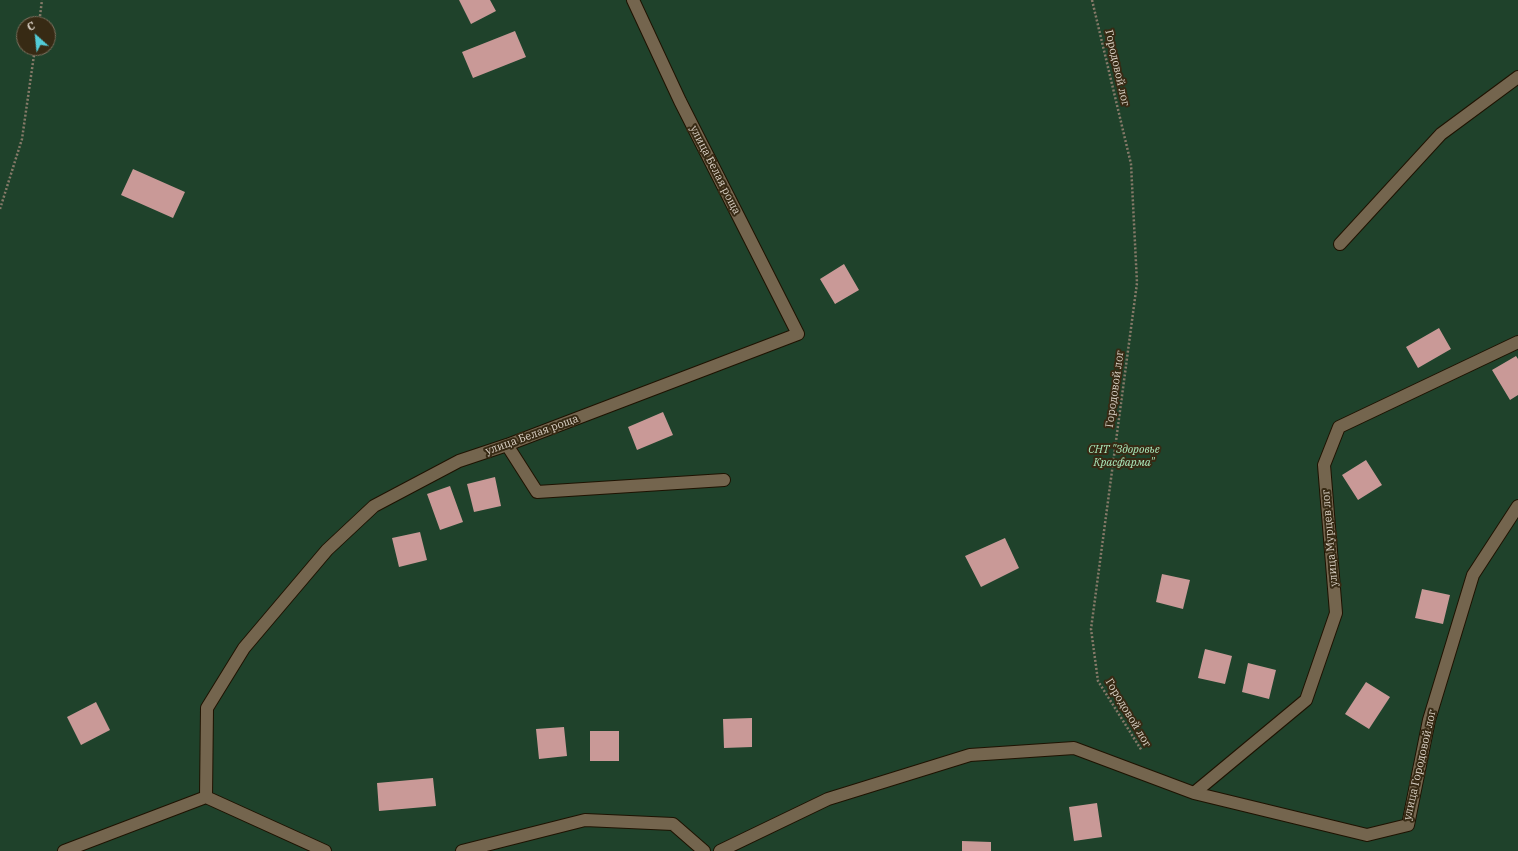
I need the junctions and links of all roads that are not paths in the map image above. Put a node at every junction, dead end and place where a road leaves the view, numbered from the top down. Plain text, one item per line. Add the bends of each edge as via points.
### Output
1 (633, 0) edge
2 (1518, 77) edge
3 (1340, 244) dead end
4 (1518, 342) edge
5 (507, 445) junction
6 (724, 480) dead end
7 (1518, 506) edge
8 (1194, 793) junction
9 (206, 797) junction
10 (64, 851) edge
11 (325, 851) edge
12 (462, 851) edge
13 (704, 851) edge
14 (720, 851) edge

1 - 5 street, улица Белая роща via 680,101 798,334
2 - 3 street via 1441,134
4 - 8 street, улица Мурцев лог via 1339,427 1324,465 1336,613 1306,700
5 - 6 street via 537,492
5 - 9 street, улица Белая роща via 458,461 374,506 327,550 244,648 207,708
7 - 8 street, улица Городовой лог via 1473,575 1429,720 1408,825 1367,835
8 - 14 street via 1074,748 970,756 828,799
9 - 10 street
9 - 11 street
12 - 13 street via 585,820 673,824

